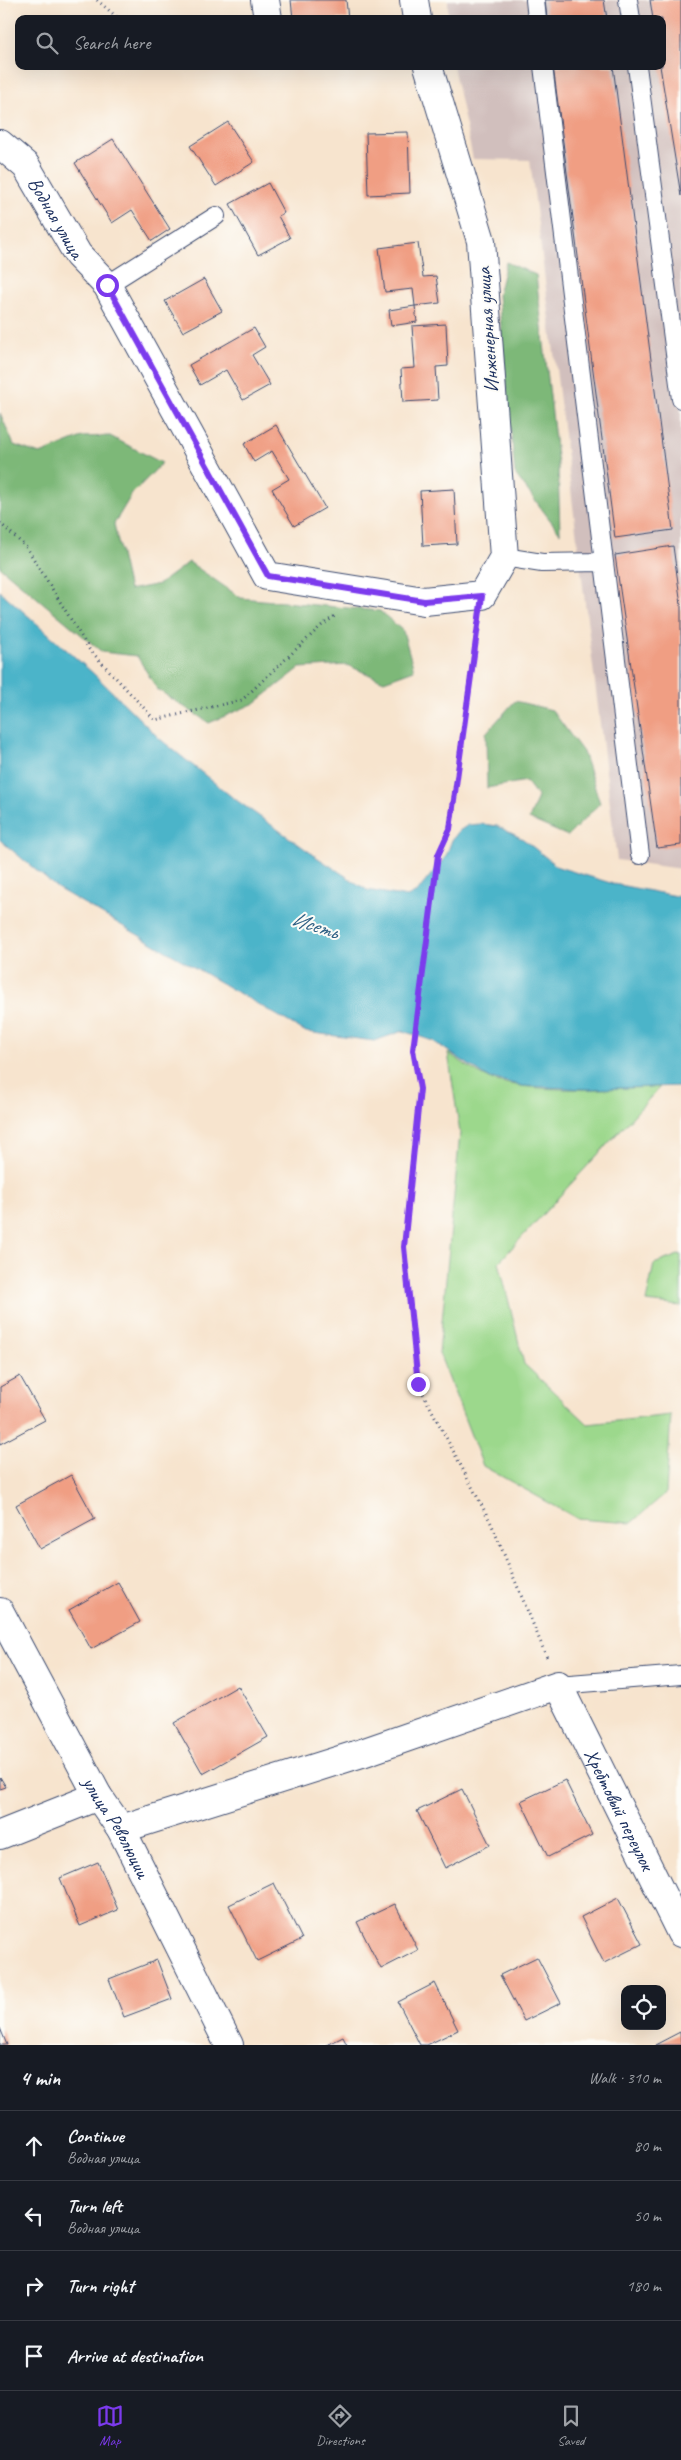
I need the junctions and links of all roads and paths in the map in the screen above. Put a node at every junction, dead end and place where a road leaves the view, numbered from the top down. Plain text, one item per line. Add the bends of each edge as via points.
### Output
1 (97, 0) edge
2 (265, 0) edge
3 (414, 0) edge
4 (535, 0) edge
5 (628, 0) edge
6 (114, 15) edge
7 (267, 15) edge
8 (416, 15) edge
9 (537, 15) edge
10 (630, 15) edge
11 (429, 70) edge
12 (543, 70) edge
13 (638, 70) edge
14 (0, 144) edge
15 (216, 216) dead end
16 (107, 285) junction
17 (681, 399) edge
18 (0, 522) edge
19 (504, 557) junction
20 (603, 562) junction
21 (370, 592) junction
22 (482, 596) junction
23 (640, 854) dead end
24 (0, 1612) edge
25 (681, 1675) edge
26 (558, 1685) junction
27 (98, 1796) junction
28 (121, 1829) junction
29 (0, 1835) edge
30 (681, 1933) edge
31 (229, 2045) edge

1 - 6 path
2 - 7 street
3 - 8 street
4 - 9 lane
5 - 10 lane
11 - 19 street, Инженерная улица via 481,241
12 - 20 lane
13 - 17 lane
14 - 16 street, Водная улица via 26,166 78,255
15 - 16 lane
16 - 21 street, Водная улица via 268,576
18 - 21 path via 27,548 88,649 155,720 242,700 320,626
19 - 20 lane via 542,563
19 - 22 street
20 - 23 lane
21 - 22 street, Водная улица via 424,601
22 - 26 path via 450,829 438,855 413,1050 420,1089 404,1247 418,1384 491,1523
24 - 27 street, улица Революции
25 - 26 lane
26 - 28 street via 362,1753
26 - 30 street, Хребтовый переулок
27 - 28 street, улица Революции
27 - 29 street
28 - 31 street, улица Революции

